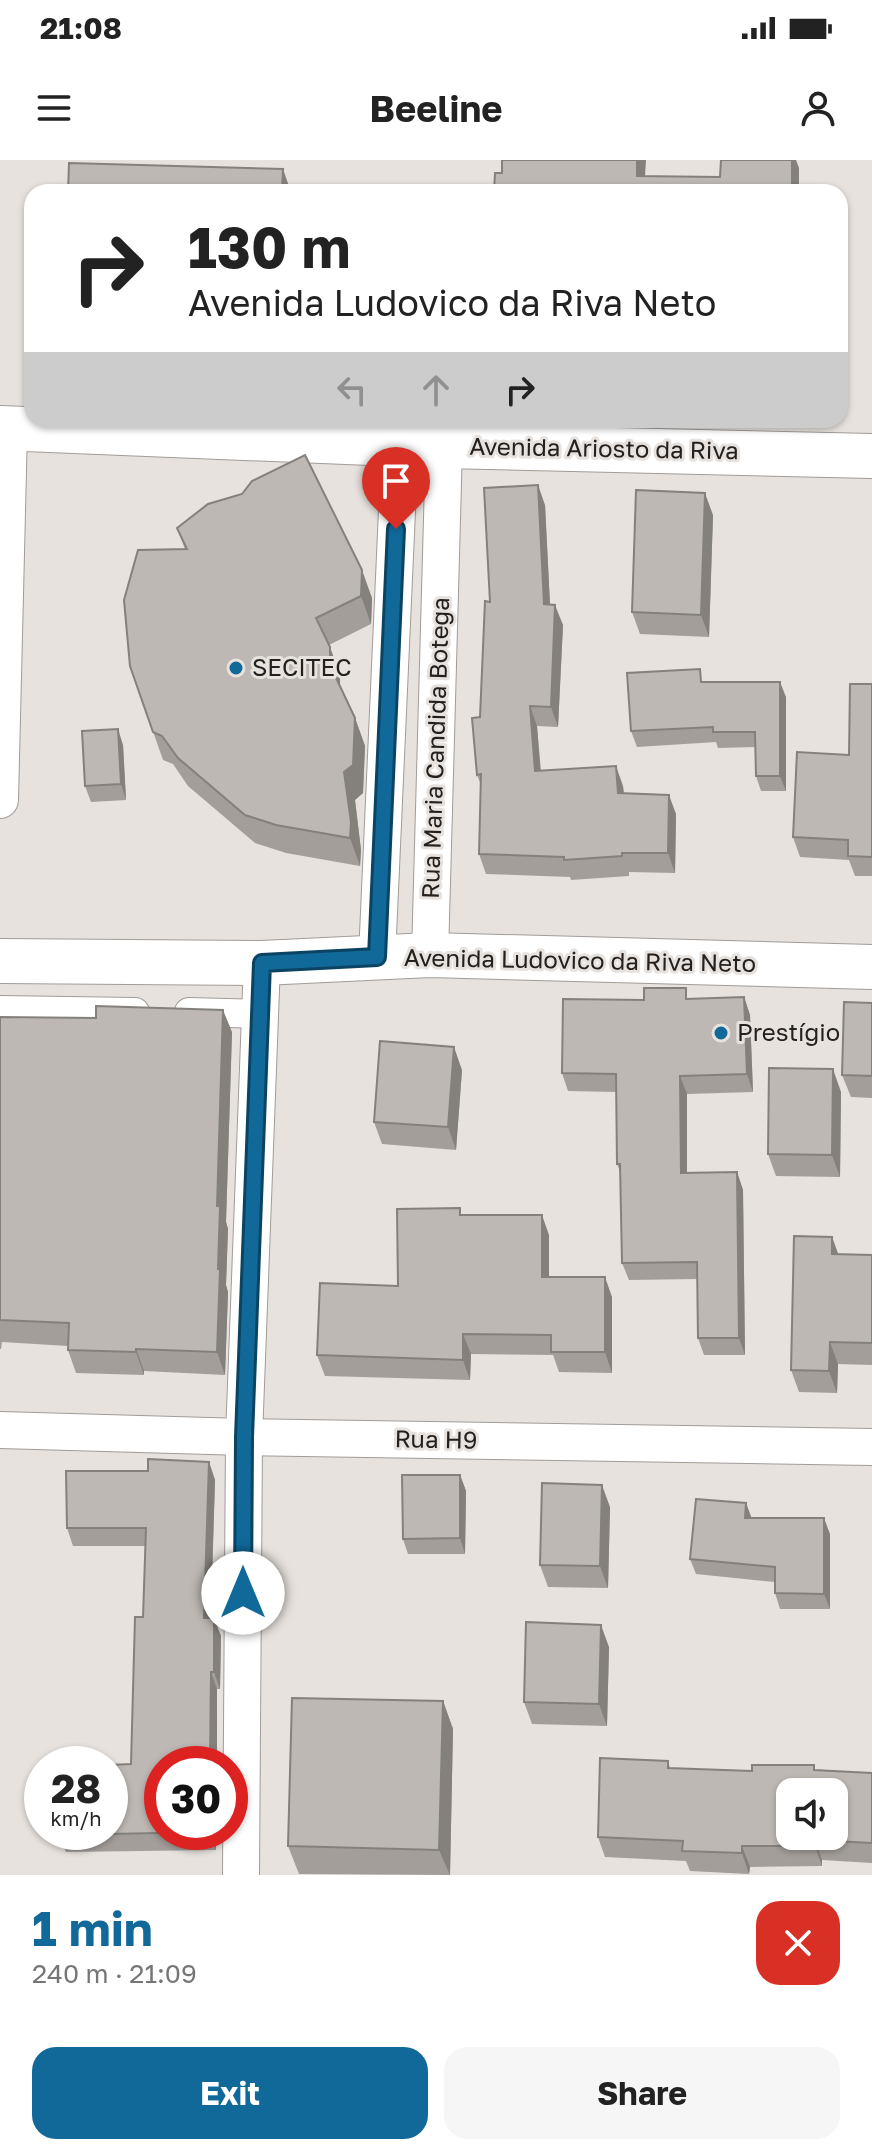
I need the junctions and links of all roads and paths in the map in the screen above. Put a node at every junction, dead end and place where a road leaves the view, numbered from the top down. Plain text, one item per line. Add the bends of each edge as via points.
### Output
1 (4, 428) edge
2 (400, 444) junction
3 (444, 446) junction
4 (872, 456) edge
5 (390, 671) junction
6 (438, 675) junction
7 (0, 800) edge
8 (430, 955) junction
9 (377, 957) junction
10 (0, 961) edge
11 (262, 963) junction
12 (872, 967) edge
13 (0, 1010) edge
14 (261, 1014) junction
15 (0, 1430) edge
16 (244, 1437) junction
17 (872, 1447) edge
18 (241, 1875) edge

1 - 2 street, Avenida Ariosto da Riva
1 - 7 street
2 - 3 street, Avenida Ariosto da Riva
2 - 5 street, Rua Maria Candida Botega
3 - 4 street, Avenida Ariosto da Riva
3 - 6 street, Rua Maria Candida Botega
5 - 6 street
5 - 9 street, Rua Maria Candida Botega
6 - 8 street, Rua Maria Candida Botega
8 - 9 street, Avenida Ludovico da Riva Neto
8 - 12 street, Avenida Ludovico da Riva Neto
9 - 11 street, Avenida Ludovico da Riva Neto
10 - 11 street, Avenida Ludovico da Riva Neto
11 - 14 street
13 - 14 street
14 - 16 street
15 - 16 street, Rua H9
16 - 17 street, Rua H9
16 - 18 street

